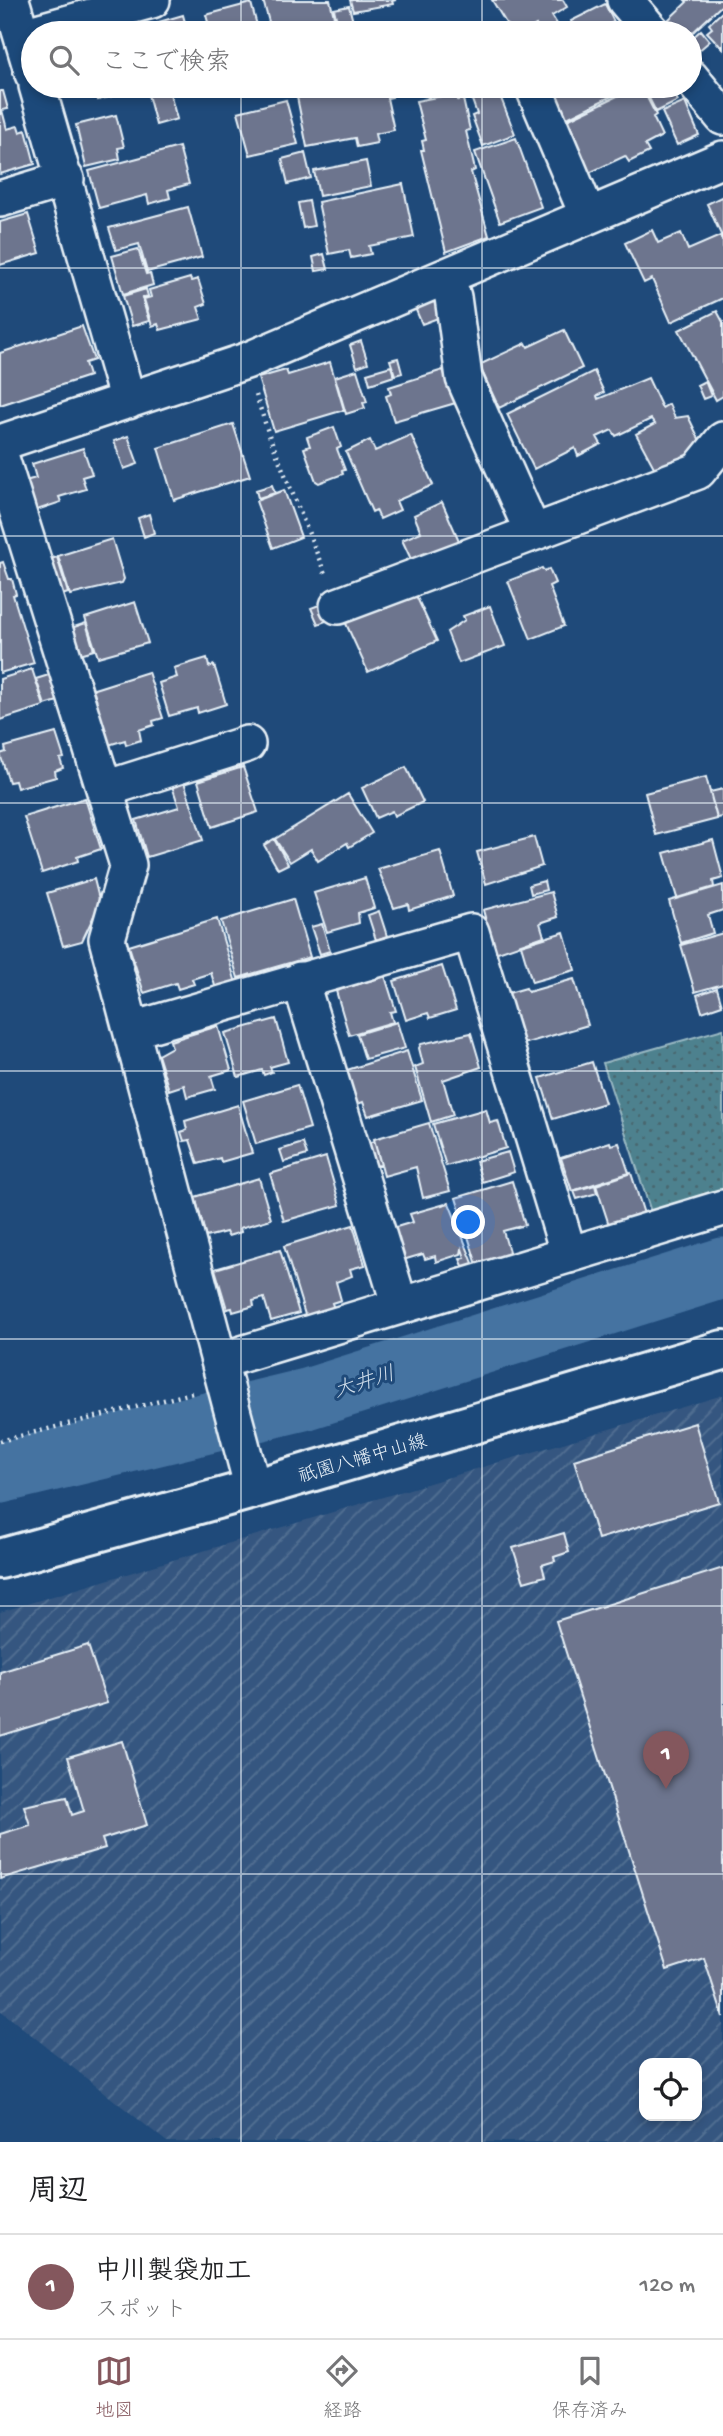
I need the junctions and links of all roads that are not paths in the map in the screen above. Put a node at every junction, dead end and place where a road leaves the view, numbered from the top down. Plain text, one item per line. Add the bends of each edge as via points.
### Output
1 (12, 0) edge
2 (152, 0) edge
3 (625, 0) edge
4 (76, 21) edge
5 (643, 21) edge
6 (21, 32) edge
7 (702, 92) edge
8 (41, 98) edge
9 (538, 98) edge
10 (723, 117) edge
11 (723, 159) edge
12 (66, 179) junction
13 (0, 199) edge
14 (588, 216) junction
15 (446, 277) junction
16 (128, 401) junction
17 (723, 440) edge
18 (0, 443) edge
19 (0, 455) edge
20 (533, 533) junction
21 (338, 606) road end
22 (247, 744) dead end
23 (105, 789) junction
24 (300, 980) junction
25 (132, 1030) junction
26 (723, 1208) edge
27 (569, 1255) junction
28 (400, 1306) junction
29 (723, 1350) edge
30 (224, 1377) junction
31 (253, 1489) junction
32 (0, 1559) edge

1 - 6 street
2 - 4 street
3 - 5 street
7 - 10 street
8 - 12 street
9 - 14 street
11 - 14 street
12 - 13 street
12 - 16 street
14 - 15 street
15 - 16 street via 246,361
15 - 20 street via 464,377
16 - 18 street
17 - 20 street via 698,471
19 - 23 street
20 - 21 street
22 - 23 street
23 - 25 street via 128,865 107,939
24 - 25 street
24 - 27 street via 471,932
24 - 28 street
25 - 30 street
26 - 27 street
27 - 28 street
28 - 30 street
29 - 31 main road, 祇園八幡中山線
30 - 31 street
31 - 32 main road, 祇園八幡中山線

